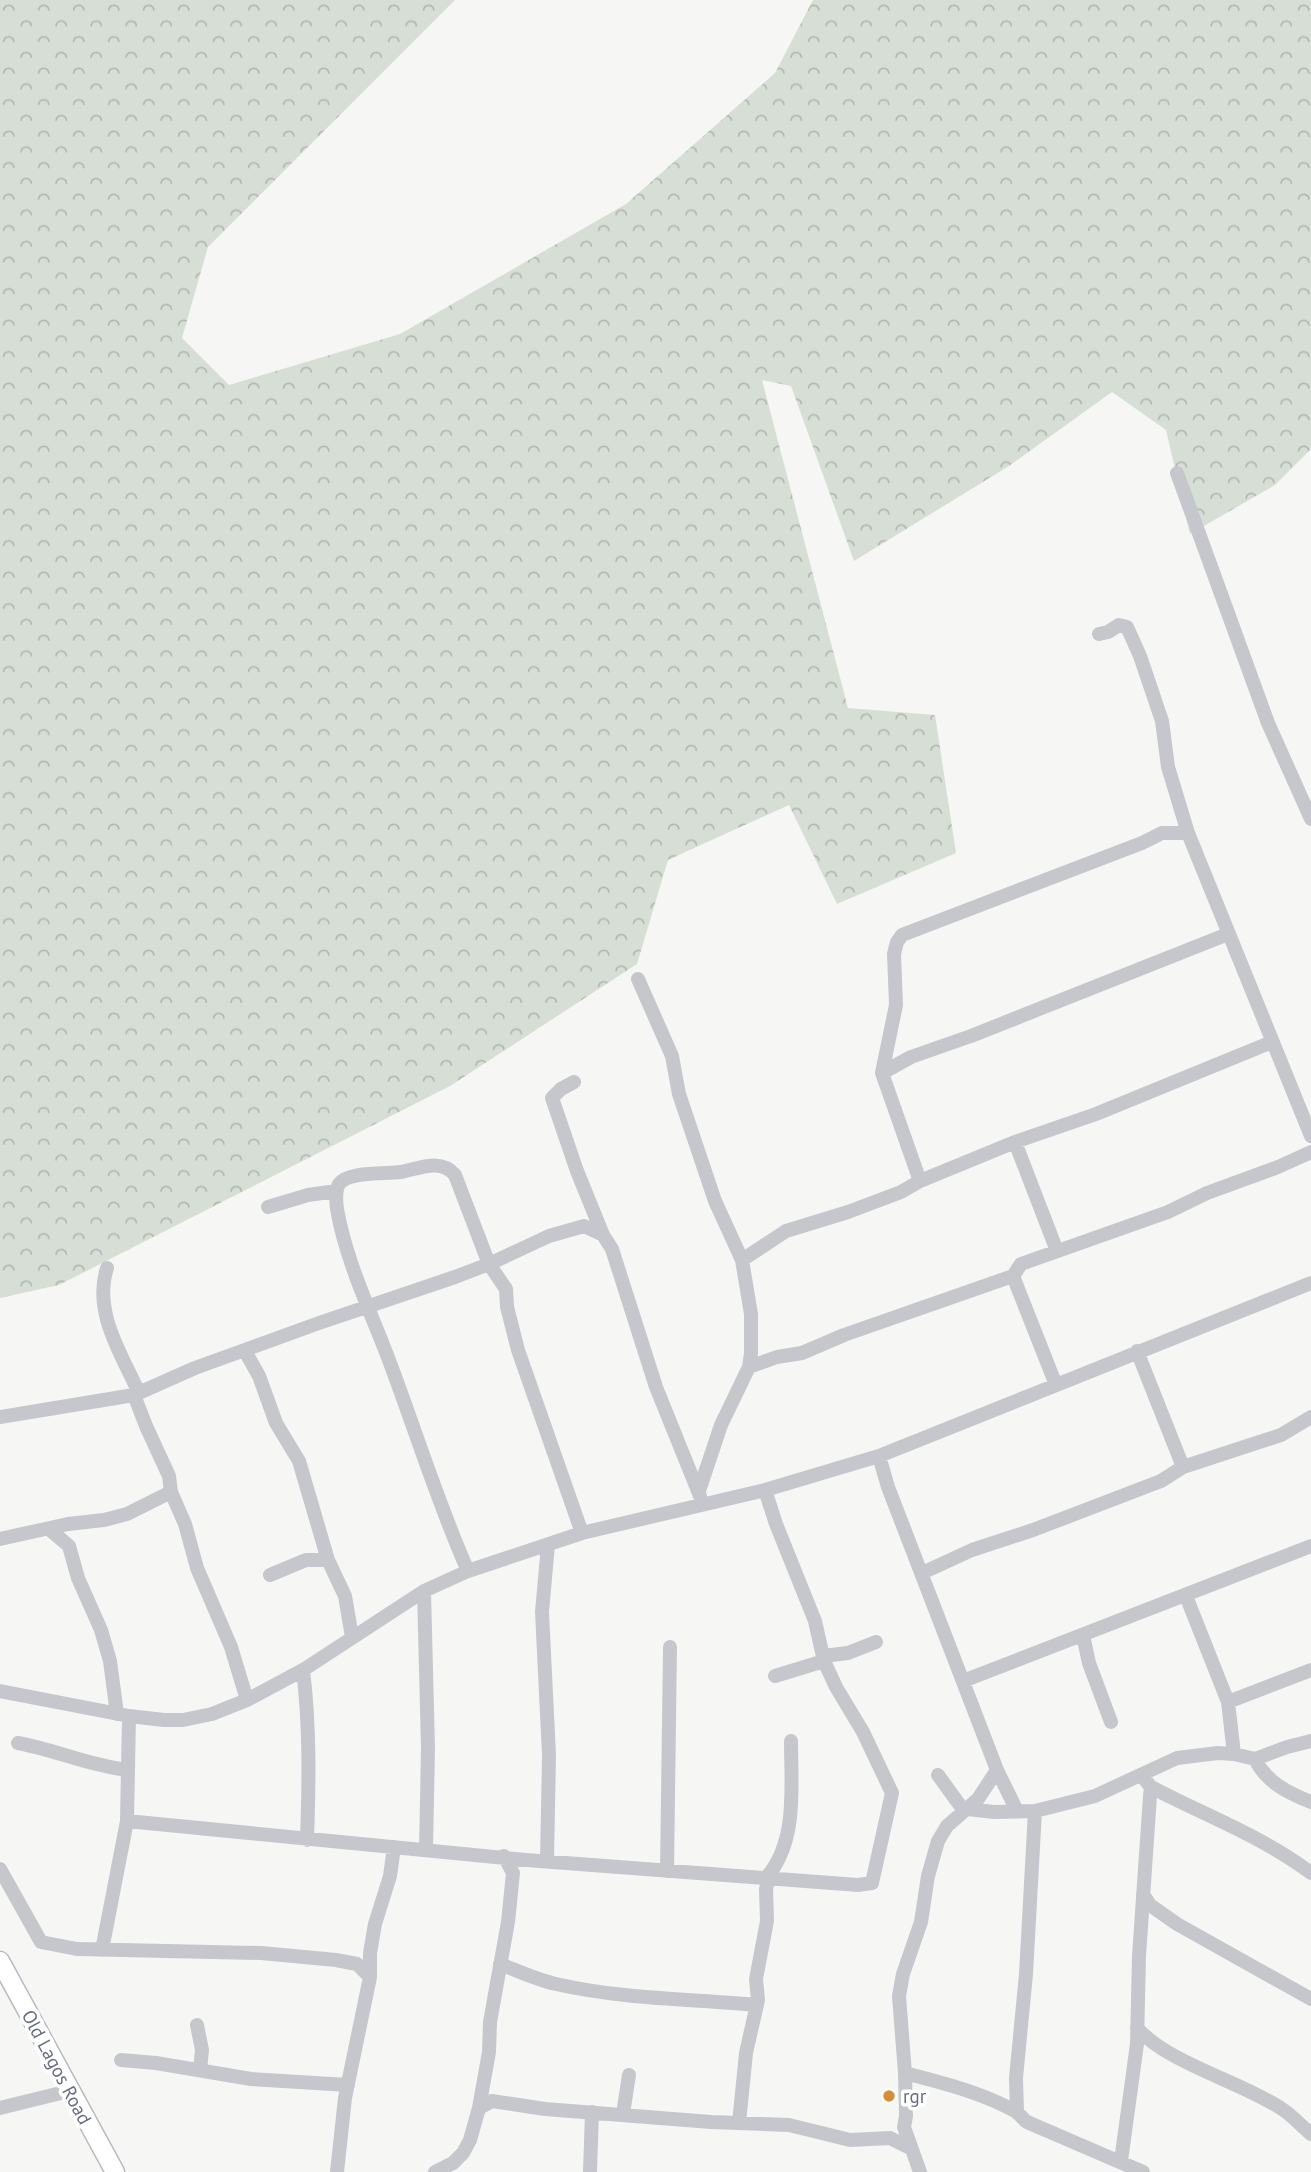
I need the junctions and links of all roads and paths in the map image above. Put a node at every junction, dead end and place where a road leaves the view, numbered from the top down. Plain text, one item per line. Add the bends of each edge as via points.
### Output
1 (1177, 473) dead end
2 (1099, 634) dead end
3 (1311, 819) edge
4 (1188, 833) junction
5 (1228, 934) junction
6 (638, 979) dead end
7 (1272, 1042) junction
8 (883, 1073) junction
9 (574, 1082) dead end
10 (1311, 1136) edge
11 (1015, 1142) junction
12 (1311, 1152) edge
13 (920, 1181) junction
14 (336, 1191) junction
15 (268, 1207) dead end
16 (603, 1235) junction
17 (1057, 1251) junction
18 (742, 1260) junction
19 (489, 1264) junction
20 (107, 1268) dead end
21 (1013, 1276) junction
22 (1311, 1283) edge
23 (368, 1307) junction
24 (245, 1351) junction
25 (1138, 1351) junction
26 (749, 1367) junction
27 (1056, 1385) junction
28 (136, 1394) junction
29 (0, 1417) edge
30 (1311, 1418) edge
31 (879, 1455) junction
32 (1183, 1467) junction
33 (699, 1490) junction
34 (765, 1490) junction
35 (171, 1492) junction
36 (702, 1506) junction
37 (49, 1529) junction
38 (582, 1533) junction
39 (0, 1539) edge
40 (548, 1545) junction
41 (1311, 1546) edge
42 (328, 1560) junction
43 (468, 1571) junction
44 (922, 1573) junction
45 (270, 1575) dead end
46 (424, 1591) junction
47 (1186, 1596) junction
48 (1083, 1635) junction
49 (352, 1637) junction
50 (876, 1642) dead end
51 (670, 1647) dead end
52 (823, 1659) junction
53 (303, 1670) junction
54 (1311, 1670) edge
55 (775, 1676) dead end
56 (962, 1681) junction
57 (0, 1691) edge
58 (247, 1700) junction
59 (1228, 1702) junction
60 (123, 1715) junction
61 (1111, 1722) dead end
62 (791, 1741) dead end
63 (1311, 1741) edge
64 (18, 1743) dead end
65 (1234, 1754) junction
66 (1255, 1759) junction
67 (128, 1770) junction
68 (997, 1770) junction
69 (938, 1775) dead end
70 (1146, 1781) junction
71 (1311, 1802) edge
72 (966, 1810) junction
73 (1017, 1811) junction
74 (1035, 1811) junction
75 (127, 1821) junction
76 (307, 1840) junction
77 (394, 1847) junction
78 (426, 1850) junction
79 (504, 1856) junction
80 (526, 1860) junction
81 (547, 1861) junction
82 (0, 1870) edge
83 (667, 1871) junction
84 (513, 1873) junction
85 (1311, 1873) edge
86 (765, 1881) junction
87 (1143, 1894) junction
88 (102, 1950) junction
89 (370, 1953) junction
90 (0, 1961) edge
91 (358, 1964) junction
92 (500, 1964) junction
93 (370, 1977) junction
94 (1311, 1998) edge
95 (757, 2005) junction
96 (197, 2025) dead end
97 (1140, 2037) junction
98 (121, 2060) dead end
99 (200, 2070) junction
100 (905, 2073) junction
101 (629, 2074) dead end
102 (1016, 2078) junction
103 (348, 2085) junction
104 (69, 2091) junction
105 (485, 2099) junction
106 (993, 2101) junction
107 (0, 2108) edge
108 (592, 2112) junction
109 (1017, 2112) junction
110 (622, 2114) junction
111 (739, 2123) junction
112 (904, 2127) junction
113 (1311, 2134) edge
114 (890, 2138) junction
115 (910, 2148) junction
116 (1121, 2161) junction
117 (115, 2172) edge
118 (337, 2172) edge
119 (435, 2172) edge
120 (590, 2172) edge
121 (920, 2172) edge
122 (1143, 2172) edge

1 - 3 street via 1268,723
2 - 4 street via 1119,625 1127,627 1140,656
4 - 5 street
4 - 8 street via 1162,833 902,935 894,954 897,1005
5 - 7 street
5 - 8 street via 911,1057
6 - 18 street via 673,1056 679,1094 715,1201
7 - 10 street
7 - 11 street
8 - 13 street
9 - 16 street via 552,1098
11 - 13 street
11 - 17 street
12 - 17 street via 1168,1212
13 - 18 street via 848,1212 786,1231
14 - 15 street
14 - 19 street via 349,1176 441,1165 450,1169
14 - 23 street via 341,1227
16 - 19 street via 576,1227
16 - 33 street via 612,1249 656,1387
17 - 21 street via 1021,1264
18 - 26 street via 751,1314
19 - 23 street
19 - 38 street via 506,1289 518,1350
20 - 28 street via 101,1285 102,1304
21 - 26 street via 802,1353
21 - 27 street
22 - 25 street
23 - 24 street
23 - 43 street
24 - 28 street
24 - 42 street via 276,1423 299,1461
25 - 27 street
25 - 32 street
26 - 33 street via 721,1425
27 - 31 street
28 - 29 street
28 - 35 street
30 - 32 street via 1281,1435
31 - 34 street
31 - 44 street
32 - 44 street via 1161,1481 972,1550
33 - 36 street
34 - 36 street
34 - 52 street via 815,1621
35 - 37 street via 127,1514
35 - 58 street
36 - 38 street
37 - 39 street
37 - 60 street via 69,1546 101,1630
38 - 40 street
40 - 43 street
40 - 81 street via 542,1612 549,1755
41 - 47 street
42 - 45 street via 306,1560
42 - 49 street via 345,1595
43 - 46 street
44 - 56 street
46 - 49 street
46 - 78 street
47 - 48 street
47 - 59 street
48 - 56 street
48 - 61 street
49 - 53 street
50 - 52 street
51 - 83 street
52 - 55 street
52 - 86 street via 892,1793 872,1883
53 - 58 street
53 - 76 street via 308,1709
54 - 59 street
56 - 68 street
57 - 60 street
58 - 60 street via 183,1720
59 - 65 street
60 - 67 street
62 - 86 street via 785,1847
63 - 66 street
64 - 67 street
65 - 66 street
65 - 70 street via 1177,1758 1161,1764
66 - 71 street via 1270,1780
67 - 75 street
68 - 72 street
68 - 73 street
69 - 72 street
70 - 74 street
70 - 85 street via 1289,1856
70 - 87 street
72 - 73 street
72 - 100 street via 937,1841 921,1922 903,1974 899,1996
73 - 74 street
74 - 102 street
75 - 76 street
75 - 88 street
76 - 77 street
77 - 78 street
77 - 89 street
78 - 79 street
79 - 80 street
79 - 84 street
80 - 81 street
80 - 84 street
81 - 83 street
82 - 88 street via 41,1942
83 - 86 street
84 - 92 street
86 - 95 street via 768,1914 758,1959
87 - 94 street via 1150,1905 1177,1924
87 - 97 street
88 - 91 street via 261,1953
89 - 91 street
89 - 93 street
90 - 104 main road, Old Lagos Road
91 - 93 street
92 - 95 street via 555,1984 663,2000
92 - 105 street via 489,2022
93 - 103 street
95 - 111 street via 746,2053
96 - 99 street
97 - 113 street via 1282,2109
97 - 116 street
98 - 99 street
99 - 103 street via 251,2079
100 - 106 street
100 - 112 street
101 - 110 street
102 - 106 street
102 - 109 street
103 - 118 street
104 - 107 street
104 - 117 main road, Old Lagos Road
105 - 108 street
105 - 119 street via 463,2153
106 - 109 street
108 - 110 street
108 - 120 street
109 - 116 street via 1027,2122
110 - 111 street
111 - 114 street via 789,2125 850,2140
112 - 114 street
112 - 115 street
114 - 115 street
115 - 121 street
116 - 122 street

